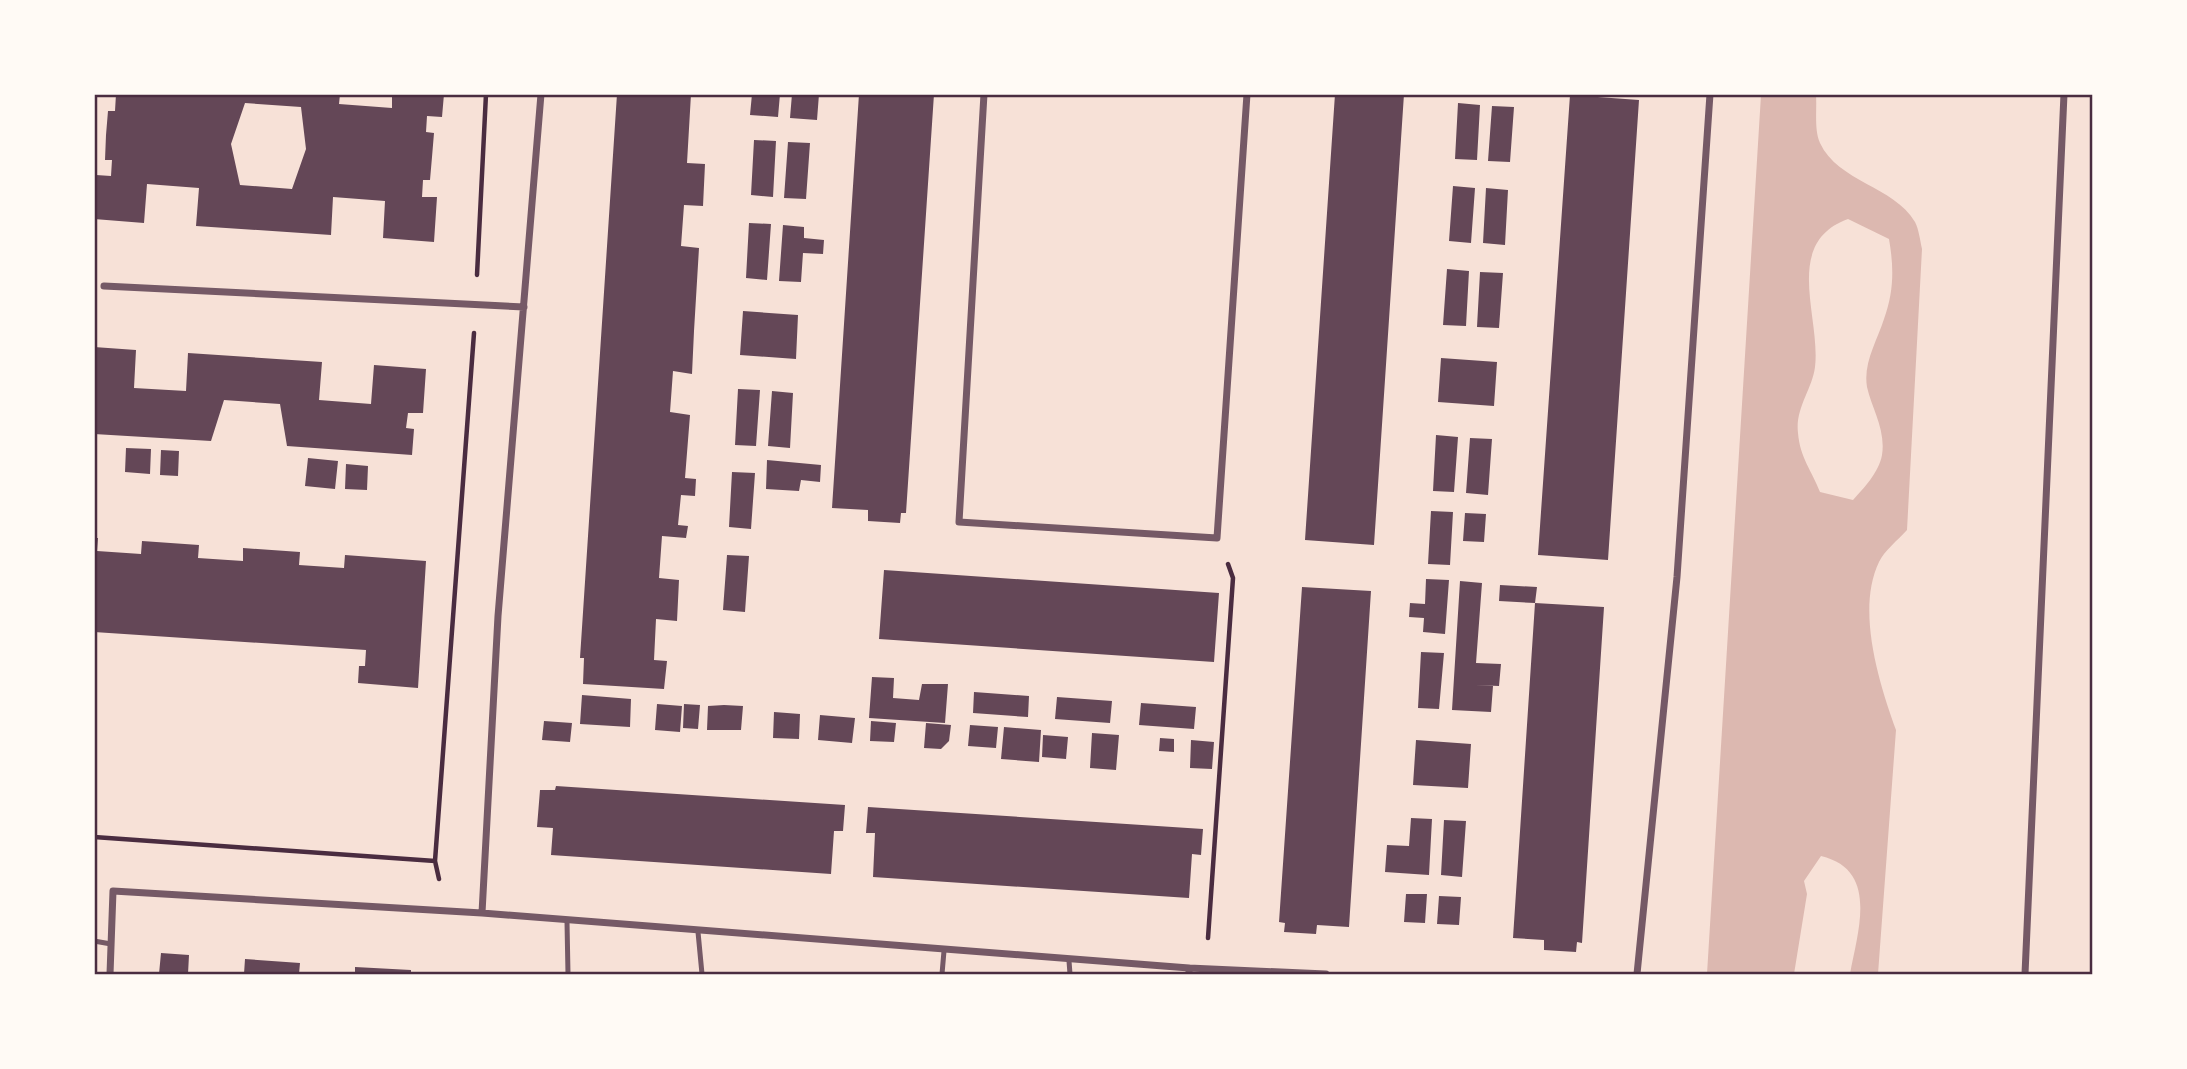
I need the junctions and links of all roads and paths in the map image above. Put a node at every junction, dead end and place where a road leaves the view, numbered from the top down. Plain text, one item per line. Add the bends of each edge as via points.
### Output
1 (486, 94) edge
2 (541, 94) edge
3 (984, 94) edge
4 (1247, 94) edge
5 (1710, 94) edge
6 (1858, 94) edge
7 (1912, 94) edge
8 (2064, 94) edge
9 (103, 286) dead end
10 (476, 304) junction
11 (524, 307) junction
12 (1217, 538) junction
13 (94, 837) edge
14 (435, 861) junction
15 (444, 913) junction
16 (482, 913) junction
17 (567, 922) junction
18 (698, 932) junction
19 (94, 941) edge
20 (111, 944) junction
21 (944, 951) junction
22 (1069, 961) junction
23 (1189, 972) edge
24 (110, 975) edge
25 (568, 975) edge
26 (702, 975) edge
27 (942, 975) edge
28 (1070, 975) edge
29 (1326, 975) edge
30 (1637, 975) edge
31 (2025, 975) edge

1 - 10 path
2 - 11 street
3 - 12 street via 959,522
4 - 12 street
5 - 30 street via 1677,578
6 - 7 path
8 - 31 street
9 - 10 street
10 - 11 street
10 - 14 path
11 - 16 street via 498,616
12 - 23 path via 1233,578 1232,605 1209,936
13 - 14 path
14 - 15 path
15 - 16 street
15 - 20 street via 113,891
16 - 17 street
17 - 18 street
17 - 25 lane
18 - 21 street
18 - 26 lane
19 - 20 lane
20 - 24 street
21 - 22 street
21 - 27 lane
22 - 23 street
22 - 28 lane
23 - 29 street

